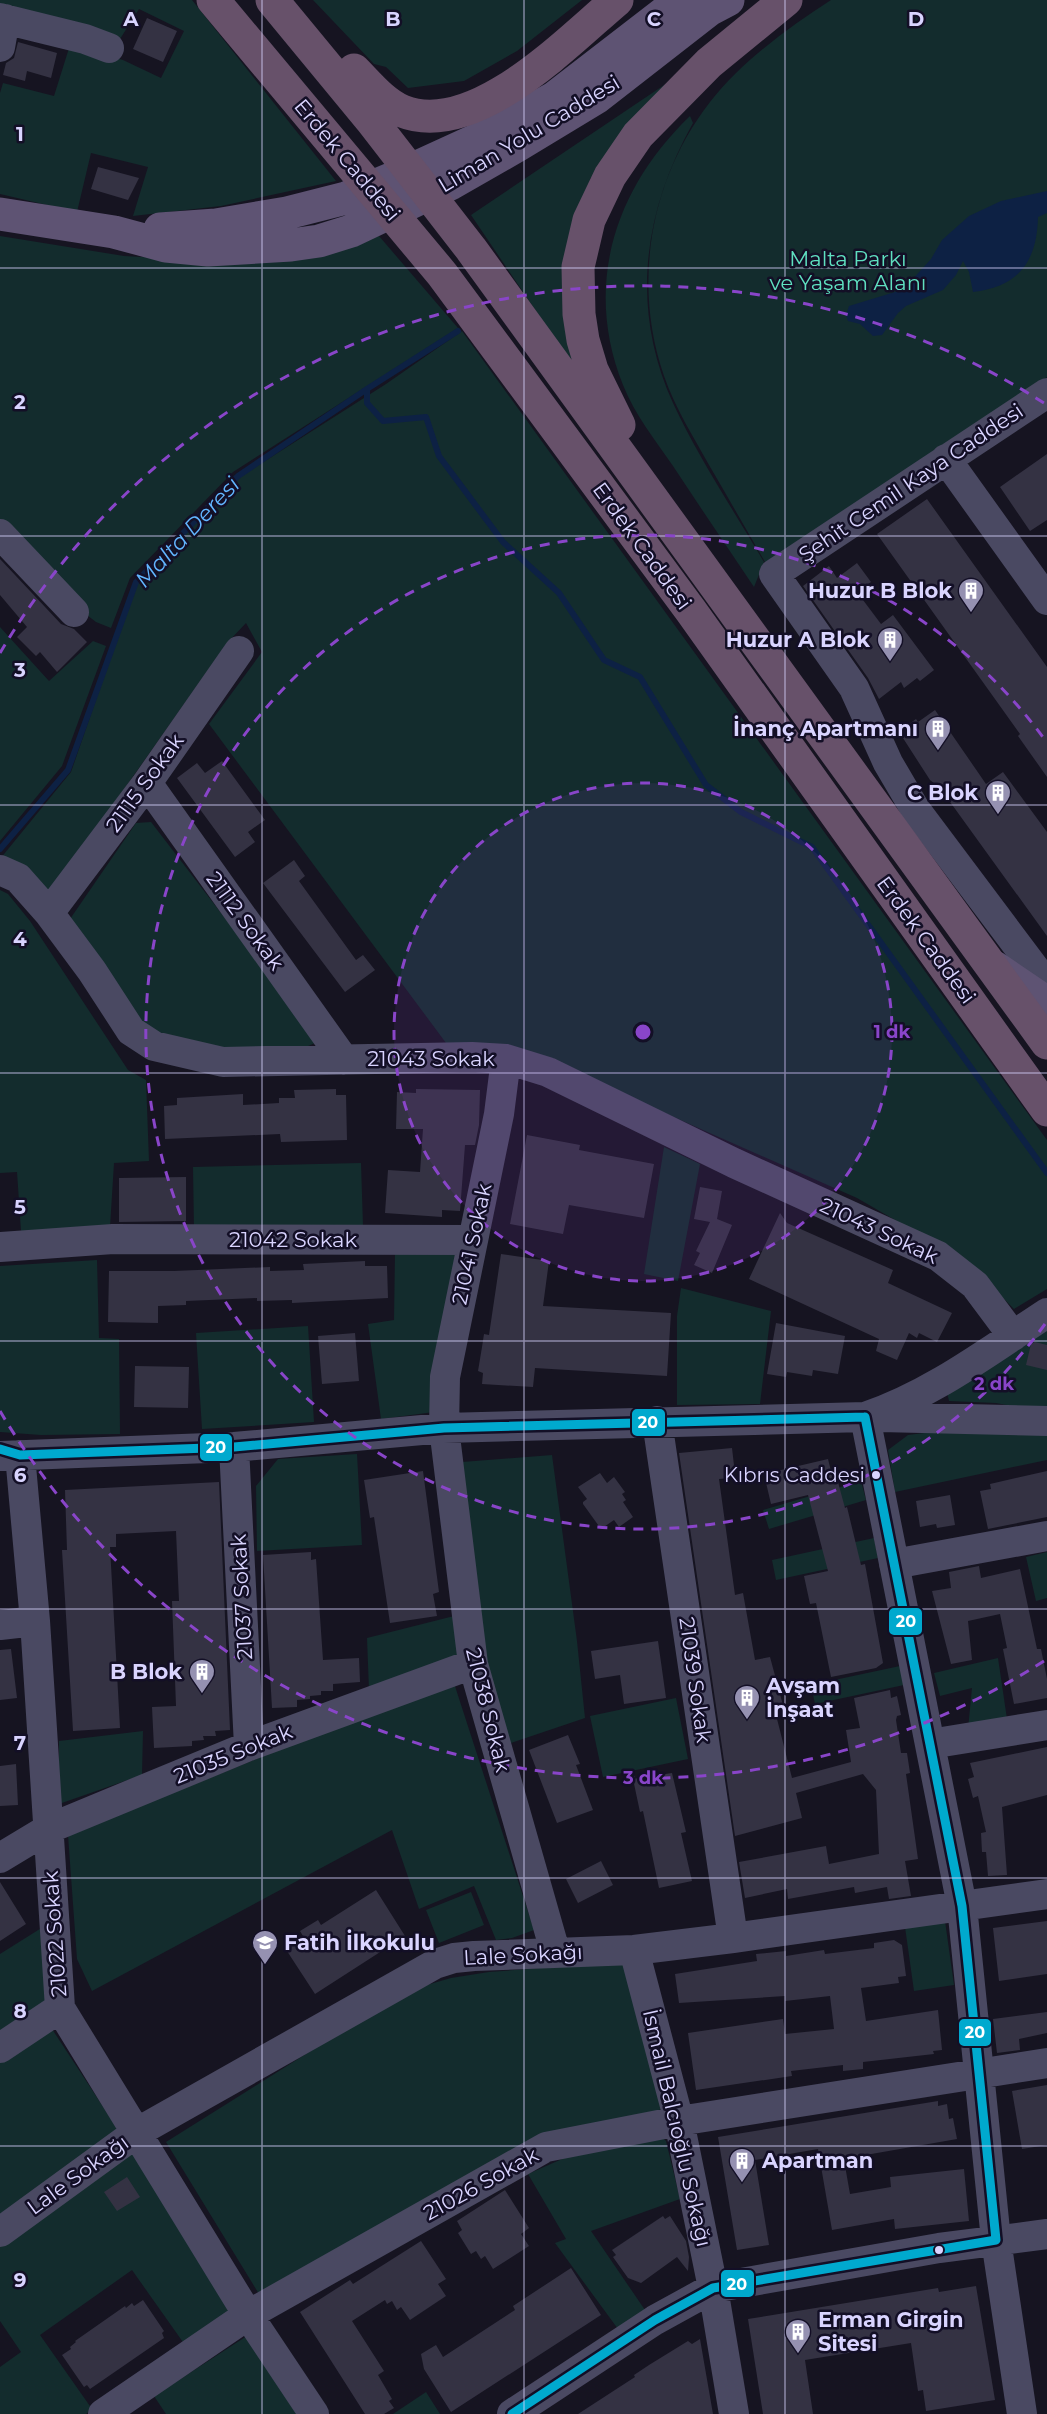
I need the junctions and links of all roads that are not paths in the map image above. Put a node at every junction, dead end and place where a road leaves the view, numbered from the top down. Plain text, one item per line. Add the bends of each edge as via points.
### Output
1 (213, 0) edge
2 (272, 0) edge
3 (283, 0) edge
4 (617, 0) edge
5 (681, 0) edge
6 (728, 0) edge
7 (786, 0) edge
8 (2, 28) edge
9 (109, 48) dead end
10 (0, 214) edge
11 (114, 232) junction
12 (1047, 393) edge
13 (946, 459) junction
14 (646, 487) junction
15 (0, 534) edge
16 (1047, 600) edge
17 (74, 612) dead end
18 (239, 651) dead end
19 (147, 783) junction
20 (0, 870) edge
21 (49, 913) junction
22 (990, 965) junction
23 (1047, 985) edge
24 (1047, 1003) edge
25 (1047, 1043) edge
26 (506, 1059) junction
27 (344, 1060) junction
28 (1047, 1110) edge
29 (473, 1240) junction
30 (0, 1247) edge
31 (1047, 1313) edge
32 (1012, 1336) junction
33 (865, 1417) junction
34 (657, 1421) junction
35 (1047, 1421) edge
36 (444, 1428) junction
37 (234, 1447) junction
38 (7, 1453) edge
39 (1047, 1536) edge
40 (894, 1564) junction
41 (34, 1621) junction
42 (0, 1625) edge
43 (473, 1665) junction
44 (1047, 1725) edge
45 (930, 1744) junction
46 (249, 1746) junction
47 (48, 1830) junction
48 (0, 1858) edge
49 (1047, 1894) edge
50 (962, 1906) junction
51 (734, 1938) junction
52 (634, 1950) junction
53 (555, 1952) junction
54 (60, 2008) junction
55 (0, 2048) edge
56 (1047, 2063) edge
57 (980, 2073) junction
58 (679, 2121) junction
59 (136, 2133) junction
60 (0, 2232) edge
61 (1047, 2234) edge
62 (996, 2240) junction
63 (713, 2288) junction
64 (248, 2315) junction
65 (1016, 2413) edge
66 (103, 2414) edge
67 (314, 2414) edge
68 (512, 2414) edge
69 (734, 2414) edge

1 - 28 highway, Erdek Caddesi via 442,274 691,611
2 - 14 highway, Erdek Caddesi via 471,249
3 - 4 highway via 384,99 403,111 428,115 472,107 510,89
5 - 11 main road, Liman Yolu Caddesi via 554,98 485,136 346,198 216,225
6 - 11 main road, Liman Yolu Caddesi via 709,10 596,98 452,183 351,231 291,245 208,250 166,246
7 - 14 highway via 709,63 639,135 610,176 589,220 578,267 583,340 592,370
8 - 9 street via 85,39
10 - 11 main road
12 - 13 street, Şehit Cemil Kaya Caddesi
13 - 16 street
13 - 23 street, Şehit Cemil Kaya Caddesi via 774,574 854,688 888,763 915,809
14 - 22 highway, Erdek Caddesi
15 - 17 street
18 - 19 street, 21115 Sokak
19 - 21 street, 21115 Sokak
19 - 27 street, 21112 Sokak
20 - 21 street, 21043 Sokak via 18,878
21 - 27 street, 21043 Sokak via 131,1031 154,1047 223,1062
22 - 24 main road
22 - 25 highway, Erdek Caddesi
26 - 27 street, 21043 Sokak
26 - 29 street, 21041 Sokak
26 - 32 street, 21043 Sokak via 548,1072 938,1256 975,1285
29 - 30 street, 21042 Sokak via 113,1239
29 - 36 street, 21041 Sokak via 445,1377
31 - 32 street
32 - 33 street via 922,1393
33 - 34 street
33 - 35 street
33 - 40 street
34 - 36 street
34 - 51 street, 21039 Sokak
36 - 37 street
36 - 43 street, 21038 Sokak
37 - 38 street
37 - 46 street, 21037 Sokak
38 - 41 street, 21022 Sokak
39 - 40 street
40 - 45 street
41 - 42 street
41 - 47 street, 21022 Sokak
43 - 46 street, 21035 Sokak
43 - 53 street, 21038 Sokak
44 - 45 street
45 - 50 street
46 - 47 street, 21035 Sokak
47 - 48 street, 21035 Sokak
47 - 54 street, 21022 Sokak
49 - 50 street, Lale Sokağı
50 - 51 street, Lale Sokağı
50 - 57 street
51 - 52 street, Lale Sokağı
52 - 53 street, Lale Sokağı
52 - 58 street, İsmail Balcıoğlu Sokağı
53 - 59 street, Lale Sokağı via 474,1956 435,1965
54 - 55 street
54 - 59 street, 21022 Sokak
56 - 57 street, 21026 Sokak
57 - 58 street, 21026 Sokak
57 - 62 street
58 - 63 street, İsmail Balcıoğlu Sokağı
58 - 64 street, 21026 Sokak via 546,2147
59 - 60 street, Lale Sokağı
59 - 64 street, 21022 Sokak
61 - 62 street
62 - 63 street
62 - 65 street
63 - 68 street via 655,2320
63 - 69 street, İsmail Balcıoğlu Sokağı
64 - 66 street, 21026 Sokak
64 - 67 street, 21022 Sokak

